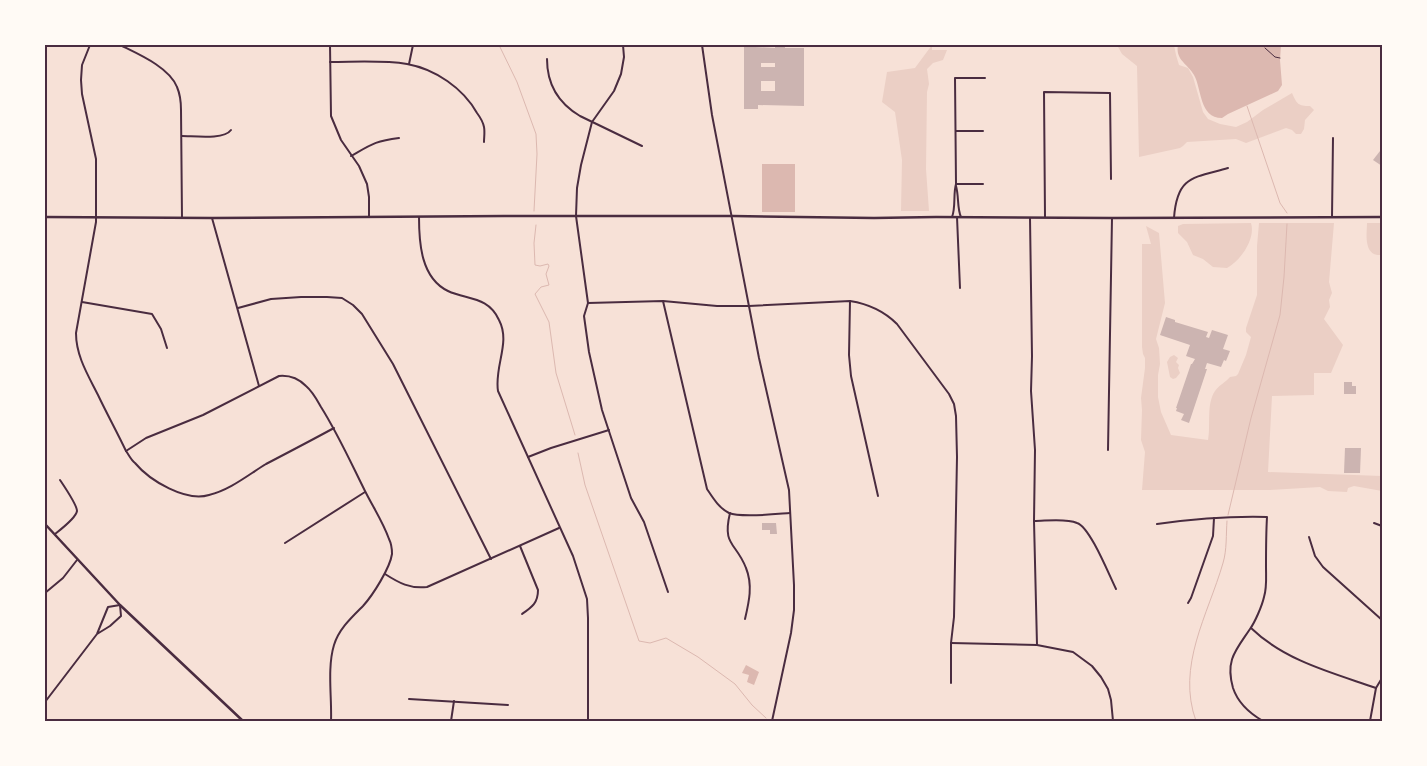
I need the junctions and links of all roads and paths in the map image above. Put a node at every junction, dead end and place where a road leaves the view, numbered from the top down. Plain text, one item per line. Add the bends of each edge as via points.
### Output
1 (90, 45) edge
2 (120, 45) edge
3 (330, 45) edge
4 (413, 45) edge
5 (623, 45) edge
6 (702, 45) edge
7 (1265, 48) dead end
8 (1280, 58) dead end
9 (547, 59) dead end
10 (330, 62) junction
11 (409, 64) junction
12 (985, 78) dead end
13 (592, 122) junction
14 (232, 130) dead end
15 (955, 131) junction
16 (983, 131) dead end
17 (182, 136) junction
18 (399, 138) dead end
19 (1333, 138) dead end
20 (484, 142) dead end
21 (642, 146) dead end
22 (351, 156) junction
23 (1228, 168) dead end
24 (1111, 179) dead end
25 (956, 184) junction
26 (983, 184) dead end
27 (959, 208) junction
28 (954, 209) junction
29 (576, 216) junction
30 (733, 216) junction
31 (45, 217) edge
32 (96, 217) junction
33 (369, 217) junction
34 (419, 217) junction
35 (952, 217) junction
36 (959, 217) junction
37 (1030, 217) junction
38 (1045, 217) junction
39 (1332, 217) junction
40 (1382, 217) edge
41 (182, 218) junction
42 (212, 218) junction
43 (1112, 218) junction
44 (1174, 218) junction
45 (960, 288) dead end
46 (663, 301) junction
47 (850, 301) junction
48 (82, 302) junction
49 (588, 303) junction
50 (749, 306) junction
51 (238, 308) junction
52 (167, 348) dead end
53 (259, 386) junction
54 (334, 428) junction
55 (609, 430) junction
56 (1108, 450) dead end
57 (126, 451) junction
58 (528, 458) junction
59 (60, 480) dead end
60 (365, 492) junction
61 (878, 496) dead end
62 (730, 513) junction
63 (790, 513) junction
64 (1214, 518) junction
65 (1034, 521) junction
66 (1374, 523) dead end
67 (45, 524) edge
68 (1157, 524) dead end
69 (1382, 526) edge
70 (559, 528) junction
71 (54, 534) junction
72 (1309, 537) dead end
73 (285, 542) dead end
74 (520, 546) junction
75 (491, 559) junction
76 (77, 560) junction
77 (385, 574) junction
78 (45, 586) edge
79 (1116, 589) dead end
80 (49, 590) junction
81 (668, 592) dead end
82 (45, 594) edge
83 (1188, 602) dead end
84 (120, 606) junction
85 (522, 614) dead end
86 (745, 619) dead end
87 (1382, 620) edge
88 (1251, 628) junction
89 (97, 634) junction
90 (951, 643) junction
91 (1037, 645) junction
92 (1382, 678) edge
93 (951, 683) dead end
94 (1376, 688) junction
95 (409, 699) dead end
96 (454, 701) junction
97 (45, 702) edge
98 (508, 705) dead end
99 (243, 721) edge
100 (331, 721) edge
101 (451, 721) edge
102 (588, 721) edge
103 (772, 721) edge
104 (1113, 721) edge
105 (1263, 721) edge
106 (1370, 721) edge

1 - 32 street via 82,66 81,80 96,159
2 - 17 street via 166,71 177,85
3 - 10 street
4 - 11 street
5 - 13 street via 621,74 614,91
6 - 30 street
7 - 8 path
9 - 13 street via 549,80 562,103
10 - 11 street
10 - 22 street via 331,116
11 - 20 street via 437,75 465,96 484,126
12 - 15 street via 955,78
13 - 21 street
13 - 29 street via 580,165
14 - 17 street via 222,136
15 - 16 street
15 - 25 street
17 - 41 street
18 - 22 street via 380,140
19 - 39 street
22 - 33 street via 367,184
23 - 44 street via 1197,177 1182,186 1176,199
24 - 38 street via 1110,93 1044,92
25 - 26 street
25 - 27 street
25 - 28 street
27 - 28 street
27 - 36 street
28 - 35 street
29 - 30 street
29 - 34 street
29 - 49 street
30 - 35 street
30 - 50 street
31 - 32 street
32 - 41 street
32 - 48 street
33 - 34 street
33 - 42 street
34 - 58 street via 422,257 431,276 447,290 489,306 499,319 504,336 497,371 498,391
35 - 36 street
36 - 37 street
36 - 45 street
37 - 38 street
37 - 65 street
38 - 43 street
39 - 40 street
39 - 44 street
41 - 42 street
42 - 51 street
43 - 44 street
43 - 56 street
46 - 49 street
46 - 50 street
46 - 62 street via 705,484 713,499
47 - 50 street
47 - 61 street via 851,376
47 - 90 street via 888,314 954,404 957,457
48 - 52 street via 152,314
48 - 57 street via 76,333 78,353
49 - 55 street via 584,316 602,410
50 - 63 street via 789,490
51 - 53 street
51 - 75 street via 271,299 301,297 342,298 353,305 394,364
53 - 54 street via 279,376 295,377 307,386
53 - 57 street via 203,415 146,438
54 - 57 street via 208,496 196,497 168,488 148,476
54 - 60 street
55 - 58 street
55 - 81 street via 631,498 644,522
58 - 70 street
59 - 71 street via 77,512
60 - 73 street
60 - 77 street via 390,541 392,552
62 - 63 street
62 - 86 street via 730,542 749,576 750,596
63 - 103 street via 794,610
64 - 68 street
64 - 83 street via 1212,536
64 - 88 street via 1266,517 1265,597
65 - 79 street via 1070,521 1084,527
65 - 91 street
66 - 69 street
67 - 71 street
70 - 74 street
70 - 102 street via 573,556 587,599
71 - 76 street
72 - 87 street via 1322,567
74 - 75 street
74 - 85 street via 538,590 536,604
75 - 77 street via 419,588 400,584
76 - 80 street
76 - 84 street
77 - 100 street via 364,605 342,628 334,644
78 - 80 street
80 - 82 street
84 - 89 street via 121,616
84 - 89 street via 108,607
84 - 99 street
88 - 94 street via 1272,645 1307,663
88 - 105 street via 1233,654 1230,670 1235,694 1242,705
89 - 97 street
90 - 91 street
90 - 93 street
91 - 104 street via 1073,652 1092,666 1108,689
92 - 94 street
94 - 106 street
95 - 96 street
96 - 98 street
96 - 101 street

